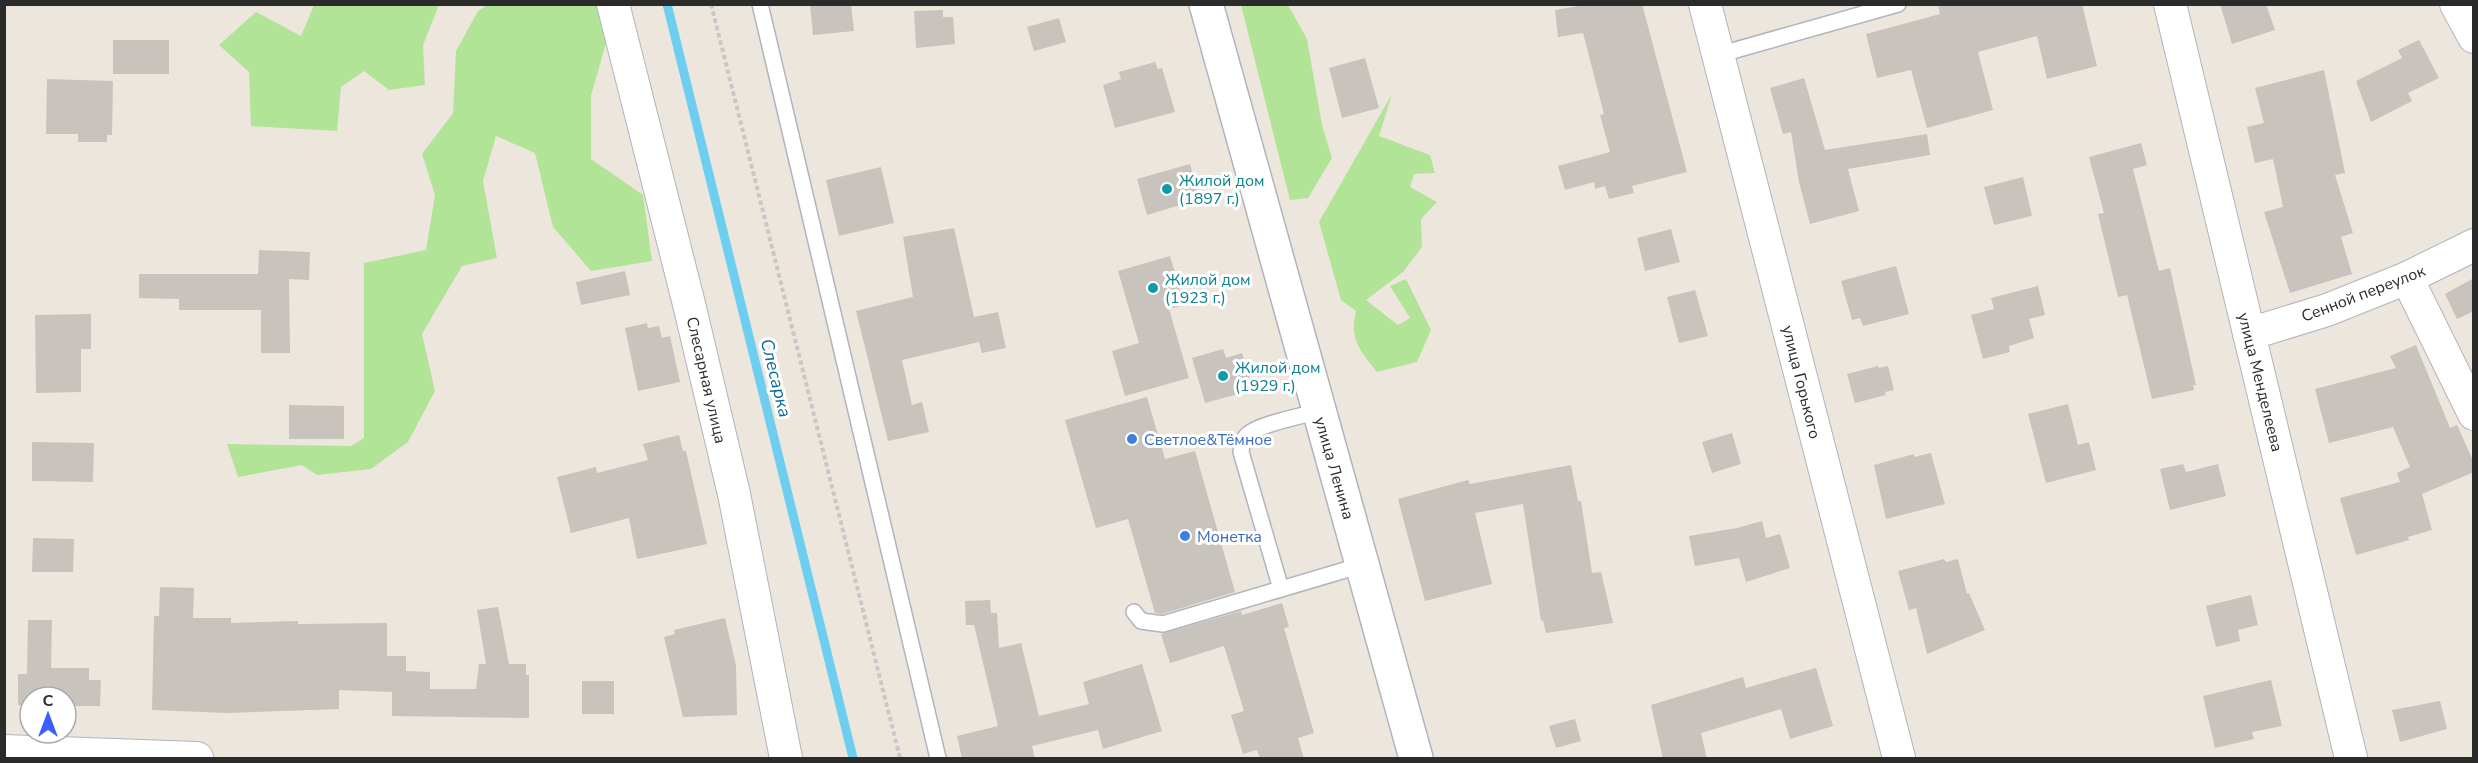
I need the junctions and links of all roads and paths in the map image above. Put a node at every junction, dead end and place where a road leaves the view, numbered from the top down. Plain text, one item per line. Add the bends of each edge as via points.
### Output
1 (613, 4) edge
2 (711, 4) edge
3 (760, 4) edge
4 (1206, 4) edge
5 (1705, 4) edge
6 (1898, 4) edge
7 (2170, 4) edge
8 (2456, 4) edge
9 (2474, 37) edge
10 (1718, 55) junction
11 (2474, 245) edge
12 (2407, 278) junction
13 (2249, 334) junction
14 (1319, 411) junction
15 (2474, 414) edge
16 (1362, 565) junction
17 (1281, 589) junction
18 (1134, 612) dead end
19 (4, 751) edge
20 (197, 759) edge
21 (786, 759) edge
22 (900, 759) edge
23 (939, 759) edge
24 (1416, 759) edge
25 (1899, 759) edge
26 (2351, 759) edge

1 - 21 street, Слесарная улица via 731,483
2 - 22 path
3 - 23 lane
4 - 14 main road, улица Ленина
5 - 10 street, улица Горького
6 - 10 lane
7 - 13 street, улица Менделеева
8 - 9 street
10 - 25 street, улица Горького
11 - 12 street, Сенной переулок
12 - 13 street, Сенной переулок via 2327,310
12 - 15 street
13 - 26 street, улица Менделеева
14 - 16 main road, улица Ленина
14 - 17 lane via 1256,429 1242,443 1241,452
16 - 17 lane
16 - 24 main road, улица Ленина
17 - 18 lane via 1163,624 1141,621
19 - 20 street

